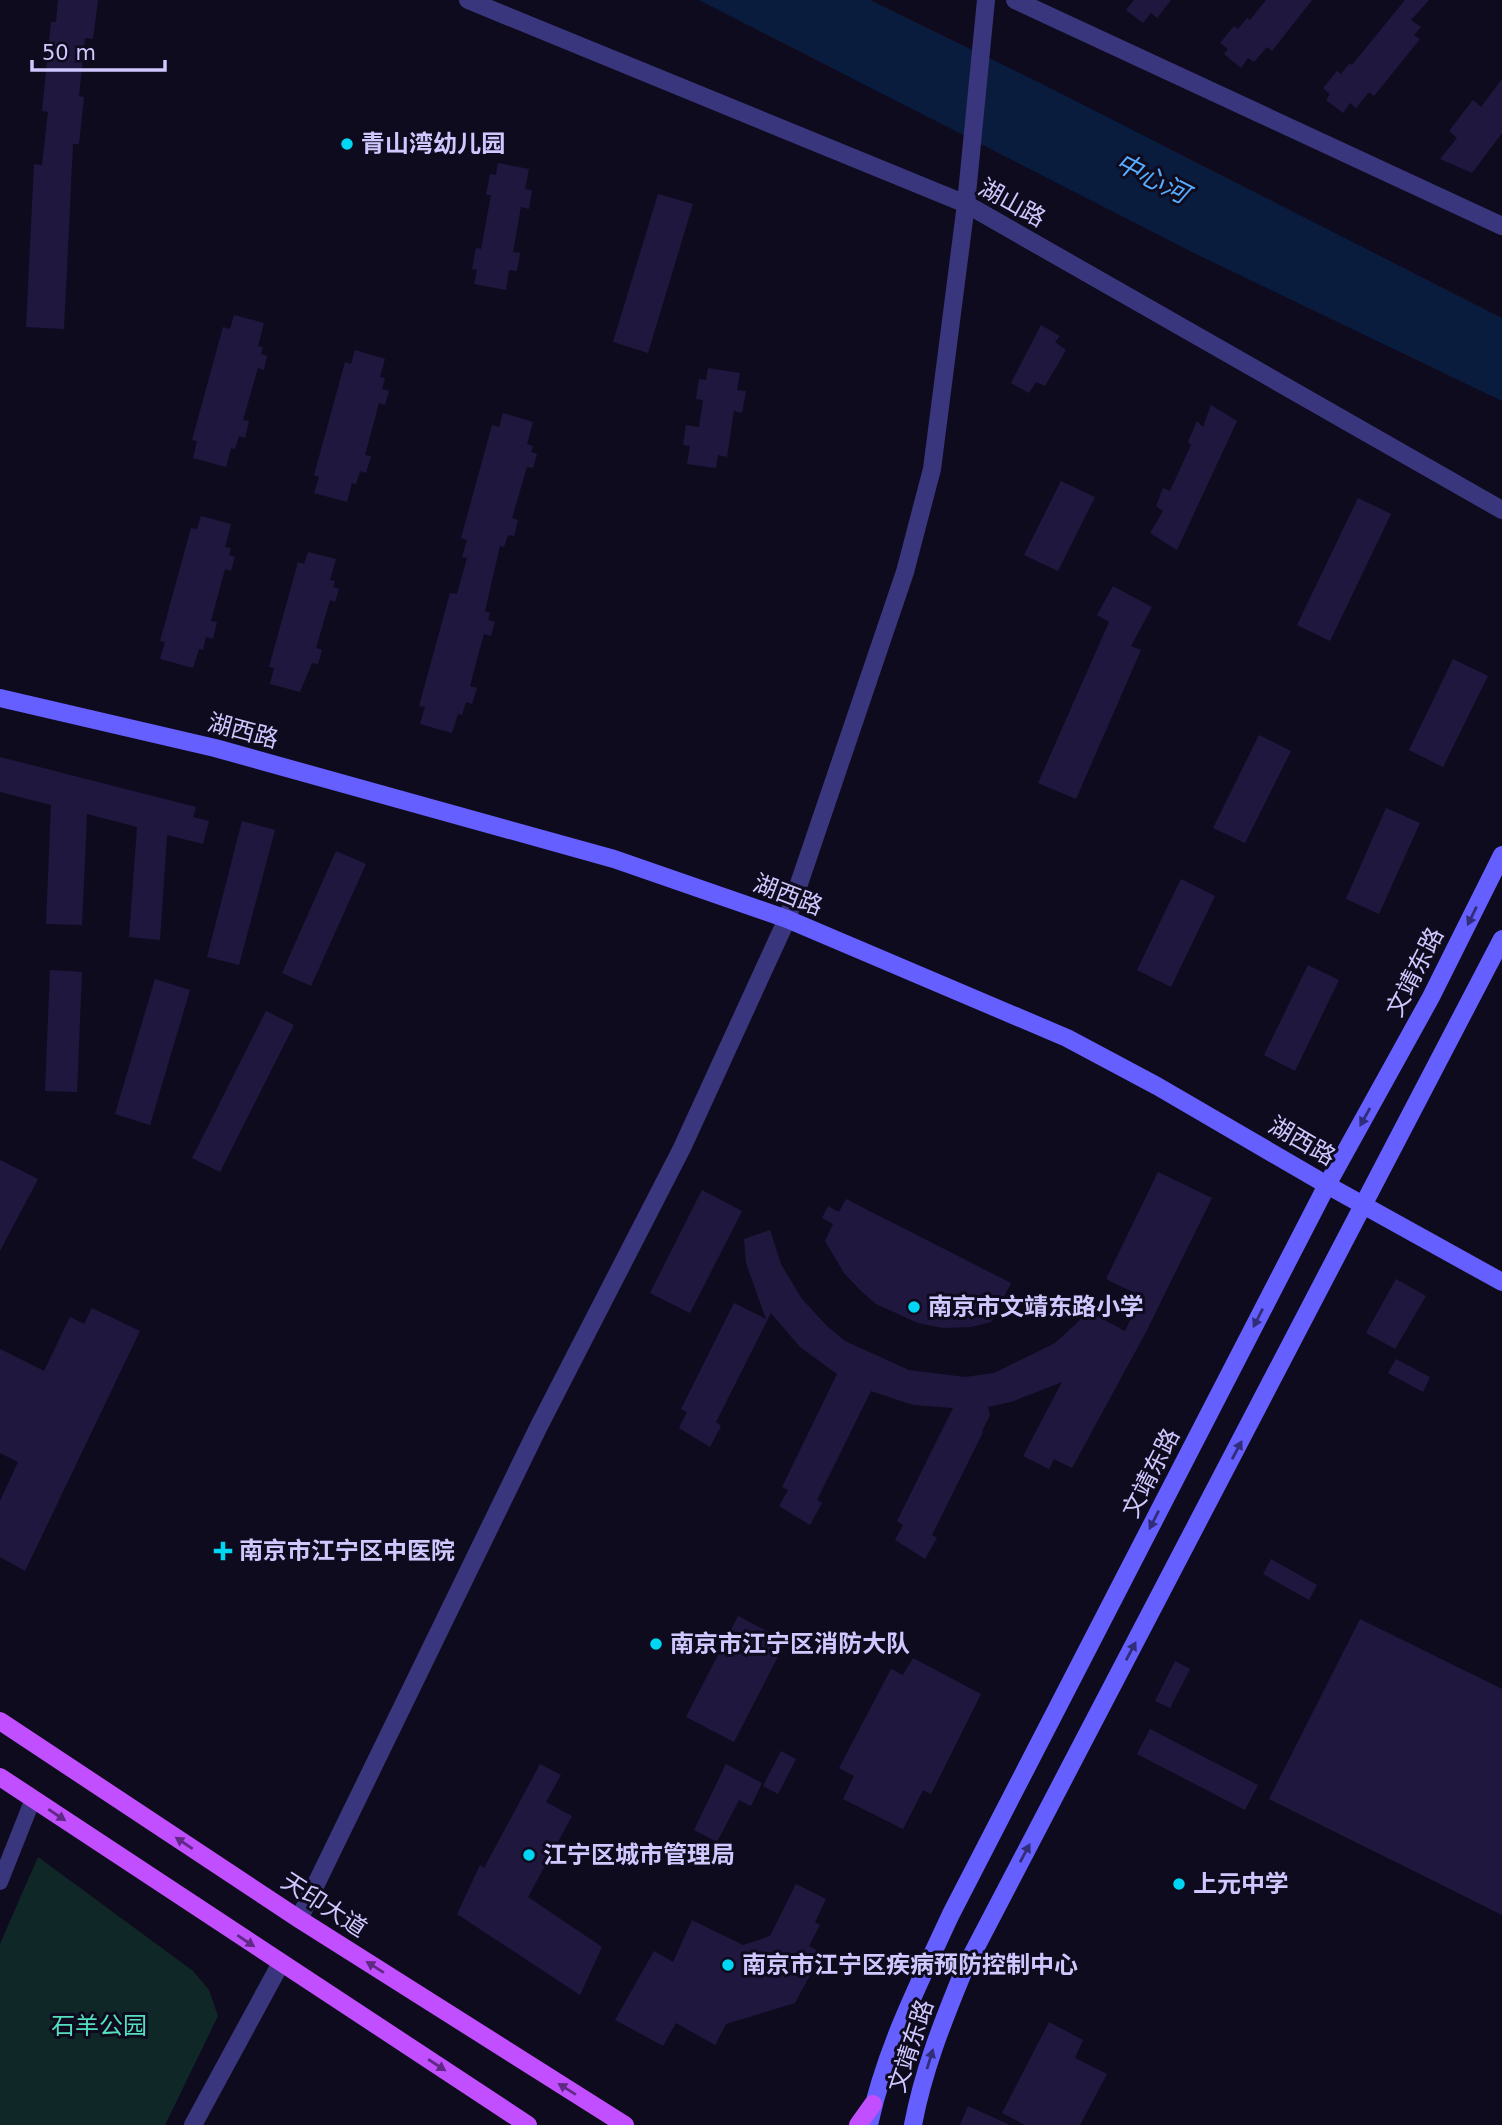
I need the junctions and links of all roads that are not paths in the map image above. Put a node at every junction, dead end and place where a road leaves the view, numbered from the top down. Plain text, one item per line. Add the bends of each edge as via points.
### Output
1 (468, 0) edge
2 (1015, 0) edge
3 (985, 9) edge
4 (966, 204) junction
5 (1502, 226) edge
6 (1502, 510) edge
7 (0, 698) edge
8 (1502, 855) edge
9 (787, 919) junction
10 (1502, 939) edge
11 (1327, 1185) junction
12 (1365, 1205) junction
13 (1502, 1282) edge
14 (0, 1721) edge
15 (0, 1777) edge
16 (33, 1798) junction
17 (0, 1882) edge
18 (299, 1919) junction
19 (281, 1963) junction
20 (873, 2104) junction
21 (193, 2125) edge
22 (528, 2125) edge
23 (625, 2125) edge
24 (858, 2125) edge
25 (869, 2125) edge
26 (913, 2125) edge

1 - 4 street, 湖山路
2 - 5 street
3 - 4 street
4 - 6 street, 湖山路
4 - 9 street via 932,469 905,572
7 - 9 main road, 湖西路 via 215,748 614,859
8 -> 11 main road, 文靖东路 via 1431,998
9 - 11 main road, 湖西路 via 1067,1038
9 - 18 street via 682,1148 539,1426
10 - 12 main road, 文靖东路
11 - 12 main road, 湖西路
11 -> 20 main road, 文靖东路 via 951,1914 909,2005
12 - 13 main road, 湖西路
26 -> 12 main road, 文靖东路 via 938,2035 964,1970
18 -> 14 main road, 天印大道
15 - 16 main road
16 - 17 street
16 -> 19 main road
23 -> 18 main road, 天印大道
19 - 21 street
19 -> 22 main road
20 - 24 main road
20 - 25 main road, 文靖东路

